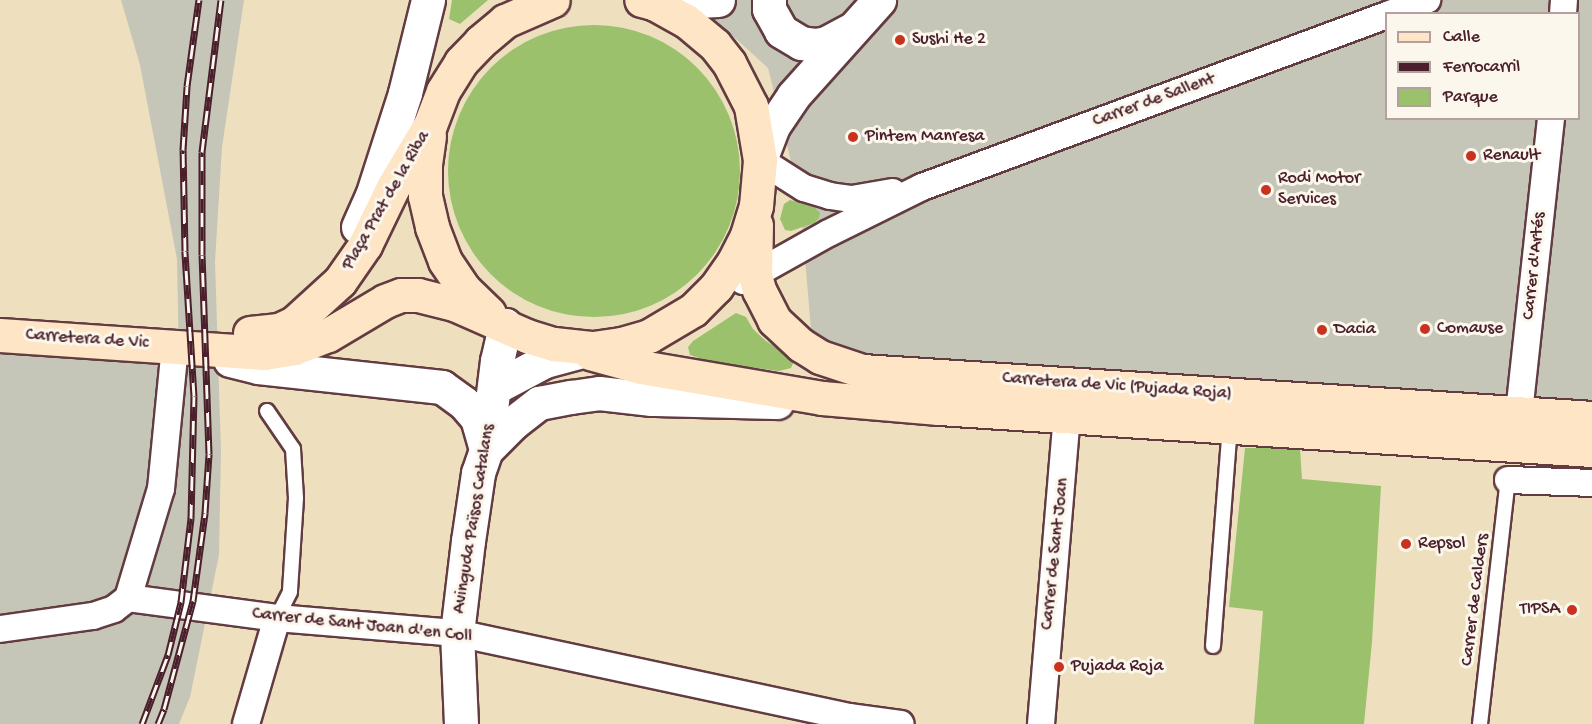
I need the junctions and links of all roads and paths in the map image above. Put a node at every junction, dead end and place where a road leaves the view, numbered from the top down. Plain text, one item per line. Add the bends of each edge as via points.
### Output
1 (428, 0) edge
2 (442, 0) edge
3 (553, 0) edge
4 (718, 0) edge
5 (769, 0) edge
6 (879, 0) edge
7 (1427, 0) edge
8 (648, 1) edge
9 (1394, 12) edge
10 (1385, 15) edge
11 (850, 30) junction
12 (1551, 120) edge
13 (430, 125) junction
14 (760, 160) junction
15 (922, 187) junction
16 (756, 206) junction
17 (755, 275) junction
18 (693, 310) junction
19 (505, 325) junction
20 (231, 333) junction
21 (0, 335) edge
22 (175, 346) junction
23 (577, 348) junction
24 (1069, 384) junction
25 (495, 387) junction
26 (822, 398) junction
27 (267, 411) dead end
28 (1519, 413) junction
29 (1068, 417) junction
30 (1592, 418) edge
31 (1230, 427) junction
32 (486, 450) junction
33 (1592, 450) edge
34 (1508, 480) joint
35 (1592, 483) edge
36 (128, 598) junction
37 (277, 618) junction
38 (0, 629) edge
39 (457, 633) junction
40 (1213, 646) dead end
41 (246, 724) edge
42 (461, 724) edge
43 (901, 724) edge
44 (1041, 724) edge
45 (1480, 724) edge

1 - 20 street via 380,173 363,218 341,257 314,289 280,315
2 - 13 street via 426,66
3 - 13 main road, Plaça Prat de la Riba via 505,21 480,42 461,62 443,91
4 - 8 street
5 - 11 street via 769,9 781,31 801,43 826,43
6 - 11 street
7 - 9 street, Carrer de Sallent
8 - 14 main road, Plaça Prat de la Riba via 686,21 715,45 729,63 751,106
10 - 15 street, Carrer de Sallent
11 - 14 street via 793,96 773,126
12 - 28 street, Carrer d'Artés
13 - 19 main road, Plaça Prat de la Riba via 424,164 425,196 432,227 445,261 463,288
13 - 20 main road, Plaça Prat de la Riba via 393,187 365,245 340,281 310,311 279,330
14 - 15 street, Carrer de Sallent via 804,188 830,196 852,199
14 - 16 main road, Plaça Prat de la Riba
15 - 17 street, Carrer de Sallent via 829,232
16 - 17 main road, Carretera de Vic (Pujada Roja)
16 - 18 main road, Plaça Prat de la Riba via 734,261
17 - 18 street, Carrer de Sallent
17 - 24 main road, Carretera de Vic (Pujada Roja) via 774,320 801,345 839,365 862,371
18 - 23 main road, Plaça Prat de la Riba via 649,336 621,344
19 - 22 main road, Plaça Prat de la Riba via 454,304 401,295 294,348 264,353
19 - 23 main road, Plaça Prat de la Riba via 527,336
19 - 25 street, Avinguda Països Catalans
20 - 22 main road, Plaça Prat de la Riba
21 - 22 main road, Carretera de Vic
22 - 32 street via 258,367 442,387 477,418
22 - 36 street via 161,489
23 - 25 street
23 - 26 main road, Carretera de Vic (Pujada Roja) via 641,367
24 - 28 main road, Carretera de Vic (Pujada Roja)
24 - 29 street, Carrer de Sant Joan
25 - 32 street, Avinguda Països Catalans
26 - 29 main road, Carretera de Vic (Pujada Roja)
26 - 32 street via 774,402 652,399 599,393 571,397 539,403
27 - 37 lane via 292,449 296,498 290,592
28 - 30 main road, Carretera de Vic (Pujada Roja)
29 - 31 main road, Carretera de Vic (Pujada Roja)
29 - 44 street, Carrer de Sant Joan
31 - 33 main road, Carretera de Vic (Pujada Roja)
31 - 40 lane
32 - 39 street, Avinguda Països Catalans via 478,473
34 - 35 street
34 - 45 lane, Carrer de Calders
36 - 37 street, Carrer de Sant Joan d'en Coll
36 - 38 street via 114,609 93,616
37 - 39 street, Carrer de Sant Joan d'en Coll
37 - 41 street
39 - 42 street, Avinguda Països Catalans
39 - 43 street, Carrer de Sant Joan d'en Coll via 849,717

